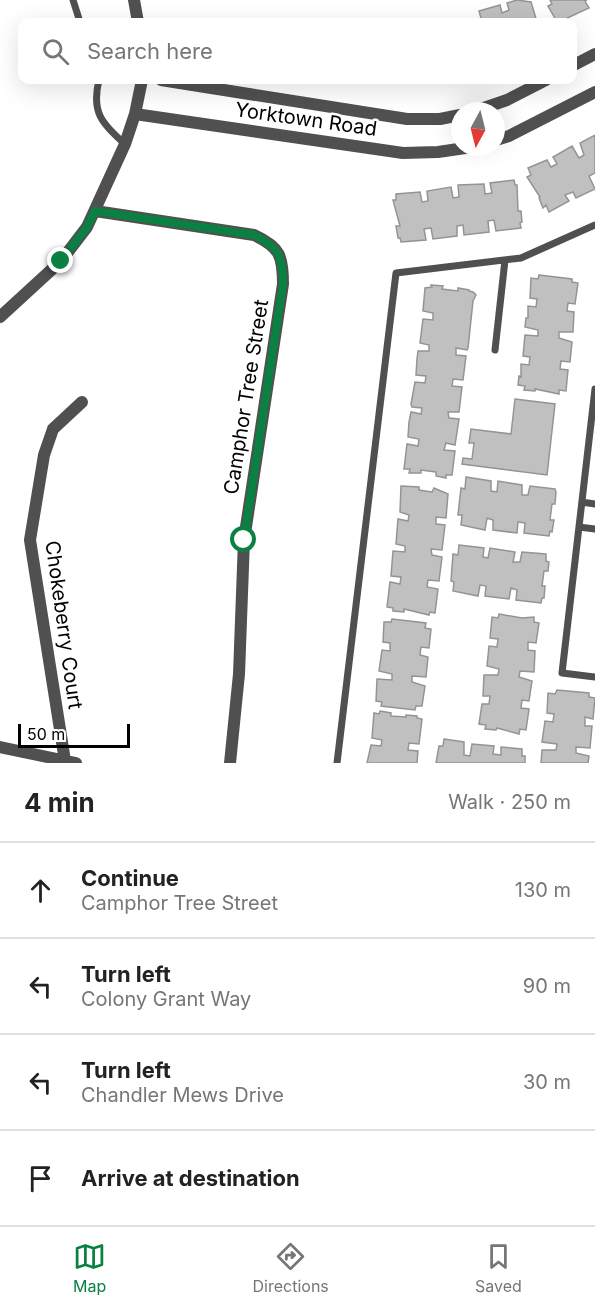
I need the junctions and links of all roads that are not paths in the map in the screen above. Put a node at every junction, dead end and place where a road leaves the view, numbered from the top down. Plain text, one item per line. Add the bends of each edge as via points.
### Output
1 (73, 0) edge
2 (134, 0) edge
3 (79, 18) edge
4 (137, 18) edge
5 (595, 54) edge
6 (577, 64) edge
7 (98, 84) edge
8 (141, 84) edge
9 (186, 84) edge
10 (538, 84) edge
11 (595, 92) edge
12 (501, 102) edge
13 (135, 114) junction
14 (451, 117) edge
15 (505, 137) edge
16 (125, 144) junction
17 (451, 150) edge
18 (95, 211) junction
19 (595, 225) edge
20 (505, 260) junction
21 (0, 317) edge
22 (495, 350) dead end
23 (595, 389) edge
24 (82, 402) dead end
25 (582, 502) junction
26 (595, 504) edge
27 (579, 527) junction
28 (595, 529) edge
29 (595, 677) edge
30 (0, 747) edge
31 (70, 762) edge
32 (230, 763) edge
33 (337, 763) edge

1 - 3 lane
2 - 4 street
5 - 6 street
7 - 16 lane via 100,117 106,128
8 - 13 street
9 - 14 street, Yorktown Road via 407,119
10 - 12 street
11 - 15 street
13 - 16 street
13 - 17 street, Yorktown Road via 403,153
16 - 18 street
18 - 21 street via 61,261
18 - 32 street, Camphor Tree Street via 254,235 279,252 283,265 244,540 239,674
19 - 20 lane via 521,258
20 - 22 lane
20 - 33 lane via 396,273
23 - 25 lane
24 - 31 street, Chokeberry Court via 53,429 44,455 30,540
25 - 26 lane
25 - 27 lane
27 - 28 lane
27 - 29 lane via 562,673
30 - 31 street

